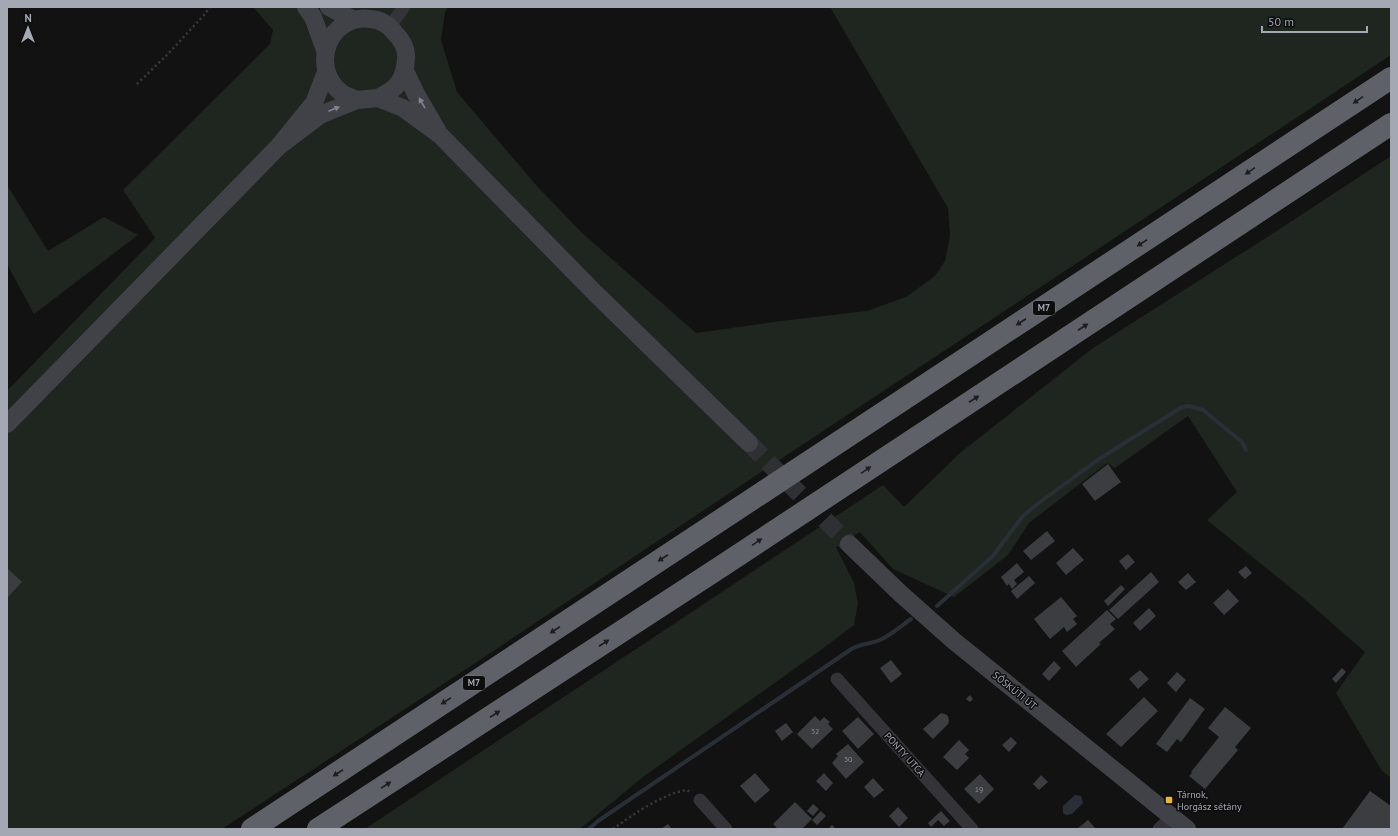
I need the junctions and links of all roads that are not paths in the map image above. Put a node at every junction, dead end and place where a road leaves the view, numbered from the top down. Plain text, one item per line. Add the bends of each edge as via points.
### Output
1 (306, 7) edge
2 (329, 7) edge
3 (404, 7) edge
4 (354, 20) junction
5 (390, 26) junction
6 (325, 50) junction
7 (405, 71) junction
8 (326, 72) junction
9 (1391, 78) edge
10 (378, 98) junction
11 (357, 100) junction
12 (1391, 124) edge
13 (440, 135) junction
14 (279, 146) junction
15 (7, 424) edge
16 (749, 444) tunnel mouth
17 (849, 544) tunnel mouth
18 (837, 680) dead end
19 (700, 800) road end
20 (1166, 823) edge
21 (252, 829) edge
22 (318, 829) edge
23 (726, 829) edge
24 (972, 829) edge
25 (1187, 829) edge

1 - 6 main road via 313,17
2 - 4 main road
3 - 5 street
4 - 5 main road via 377,20
4 - 6 main road via 341,26 331,36
5 - 7 main road via 403,42 406,56
6 - 8 main road
7 - 10 main road via 398,85
13 -> 7 main road
8 - 11 main road via 343,94
8 - 14 main road via 314,102
9 -> 21 highway, M7
10 - 11 main road
10 - 13 main road via 403,108
14 -> 11 main road via 320,115
22 -> 12 highway
13 - 16 main road via 595,293
14 - 15 main road
17 - 20 main road, SÓSKÚTI ÚT via 954,641
18 - 24 street, PONTY UTCA
19 - 23 street
20 - 25 main road, SÓSKÚTI ÚT

